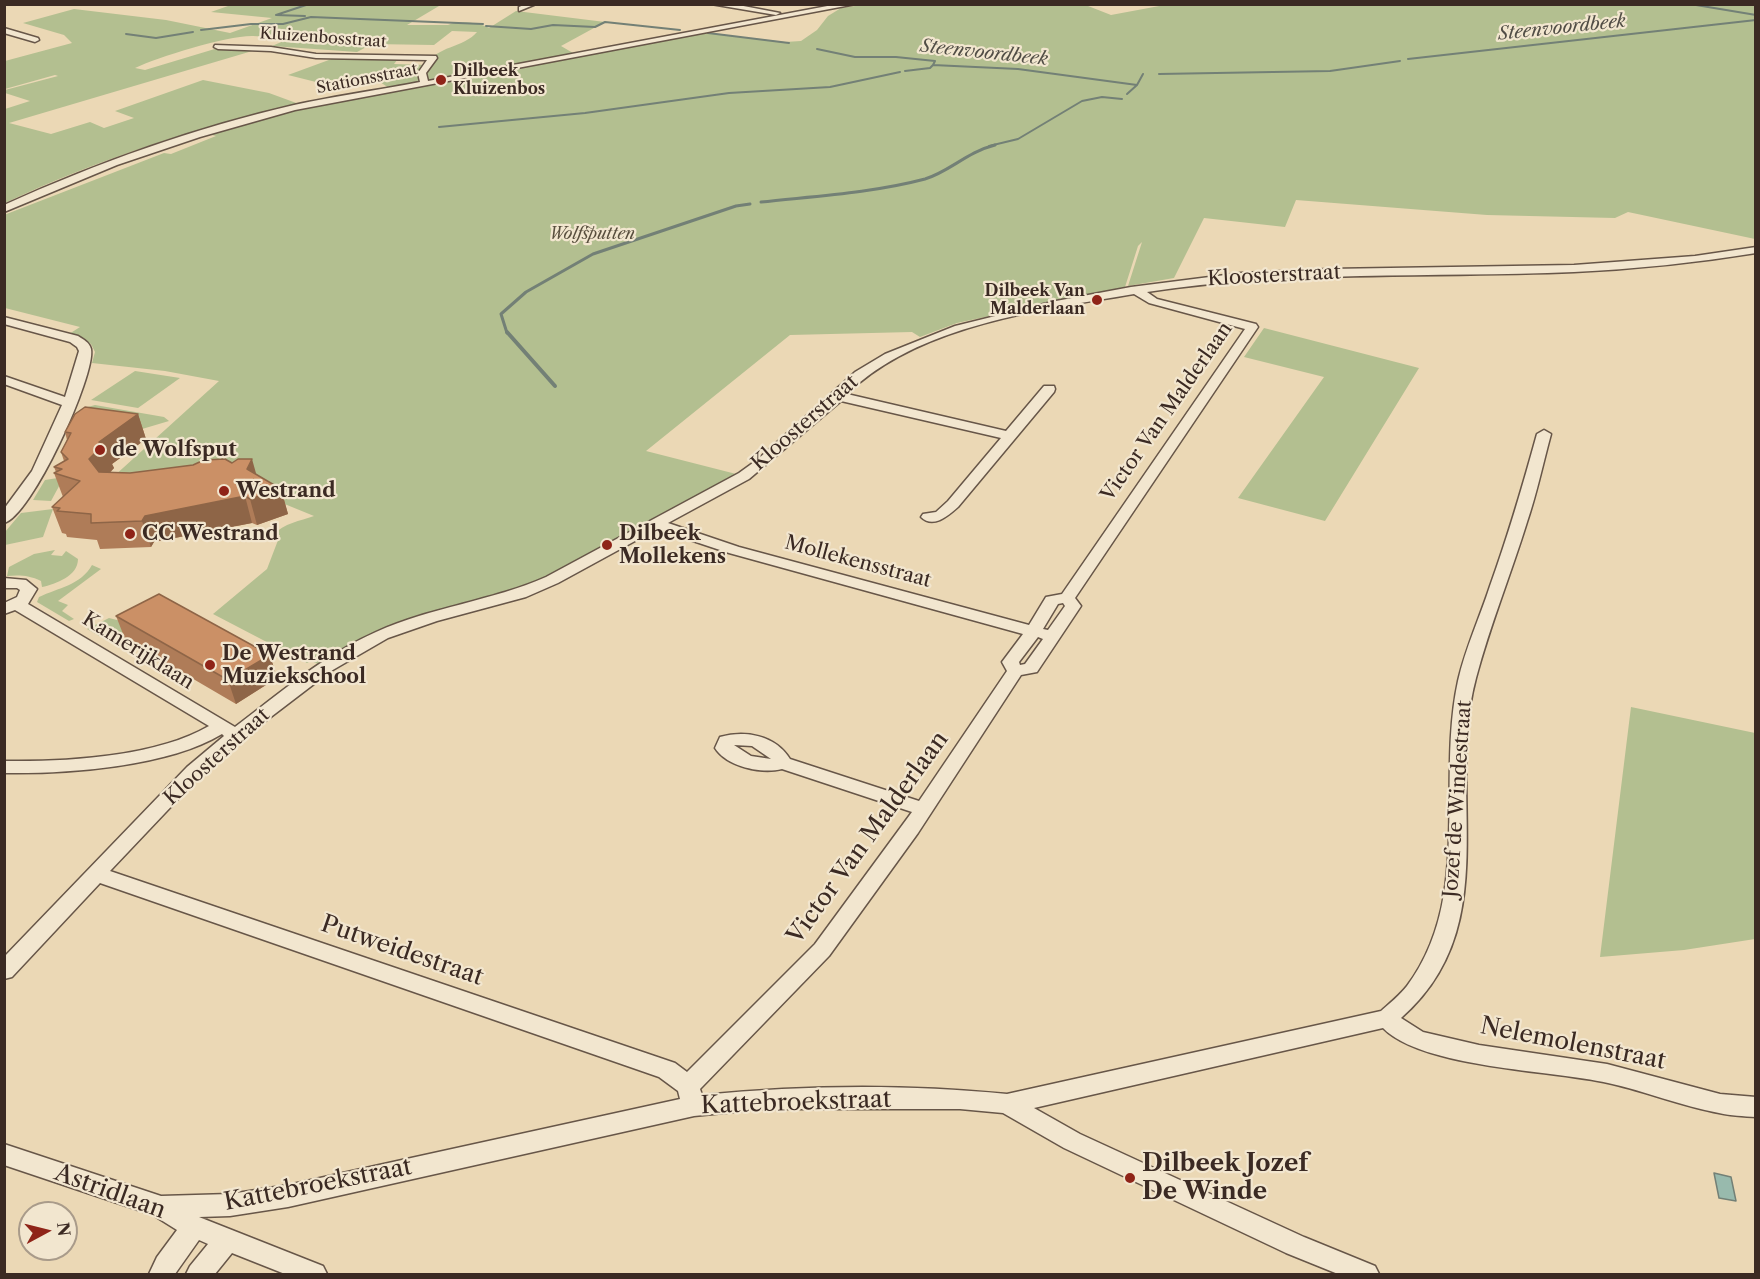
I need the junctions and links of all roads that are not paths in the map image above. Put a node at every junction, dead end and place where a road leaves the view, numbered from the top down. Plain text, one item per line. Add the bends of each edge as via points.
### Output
1 (533, 4) edge
2 (714, 4) edge
3 (853, 4) edge
4 (522, 9) dead end
5 (791, 16) junction
6 (4, 30) edge
7 (35, 40) dead end
8 (218, 47) dead end
9 (424, 83) junction
10 (4, 209) edge
11 (1755, 250) edge
12 (1131, 290) junction
13 (7, 322) edge
14 (4, 380) edge
15 (1049, 389) dead end
16 (838, 396) junction
17 (69, 403) junction
18 (1544, 434) dead end
19 (1008, 436) junction
20 (928, 517) dead end
21 (4, 519) edge
22 (656, 524) junction
23 (4, 584) edge
24 (1067, 598) junction
25 (11, 607) edge
26 (1034, 631) junction
27 (1051, 636) junction
28 (1015, 671) junction
29 (228, 731) junction
30 (783, 763) dead end
31 (4, 767) edge
32 (922, 810) junction
33 (96, 874) junction
34 (4, 971) edge
35 (1387, 1018) junction
36 (691, 1096) junction
37 (1008, 1104) junction
38 (1755, 1107) edge
39 (4, 1154) edge
40 (161, 1208) junction
41 (194, 1227) junction
42 (228, 1240) junction
43 (162, 1275) edge
44 (199, 1275) edge
45 (314, 1275) edge
46 (1365, 1275) edge

1 - 4 street
2 - 5 street
3 - 5 street, Stationsstraat
5 - 9 street, Stationsstraat
6 - 7 street
8 - 9 street, Kluizenbosstraat via 316,56 433,58 422,73
9 - 10 street, Stationsstraat via 294,108 197,135 85,173
11 - 12 street, Kloosterstraat via 1673,261 1561,268 1270,274
12 - 16 street, Kloosterstraat via 962,326 867,370
12 - 24 street, Victor Van Malderlaan via 1153,301 1252,327
13 - 17 street via 74,339 84,347 84,359
14 - 17 street
15 - 19 street
16 - 19 street
16 - 22 street, Kloosterstraat via 744,476
17 - 21 street via 39,471
18 - 35 street, Jozef de Windestraat via 1461,705 1460,840 1448,925 1433,965 1413,994
19 - 20 street via 953,504 940,516
22 - 26 street, Mollekensstraat via 734,550
22 - 29 street, Kloosterstraat via 520,594 382,635
23 - 25 street, Kamerijklaan via 28,586 28,596
24 - 26 street, Victor Van Malderlaan via 1052,600
24 - 27 street, Victor Van Malderlaan via 1073,606
25 - 29 street, Kamerijklaan
26 - 27 street, Mollekensstraat
26 - 28 street, Victor Van Malderlaan via 1010,662
27 - 28 street, Victor Van Malderlaan via 1031,668
28 - 32 street, Victor Van Malderlaan
29 - 31 street via 123,760 47,769
29 - 33 street, Kloosterstraat
30 - 32 street
32 - 36 street, Victor Van Malderlaan via 822,950
33 - 34 street, Kloosterstraat
33 - 36 street, Putweidestraat via 667,1070
35 - 37 street, Jozef de Windestraat
35 - 38 street, Nelemolenstraat via 1418,1040 1479,1054 1607,1073 1720,1104
36 - 37 street, Kattebroekstraat via 960,1099
36 - 40 street, Kattebroekstraat via 288,1196 230,1205
37 - 46 street, Kattebroekstraat via 1072,1141
39 - 40 street, Astridlaan
40 - 41 street, Astridlaan
41 - 42 street, Astridlaan
41 - 43 street
42 - 44 street
42 - 45 street, Astridlaan

